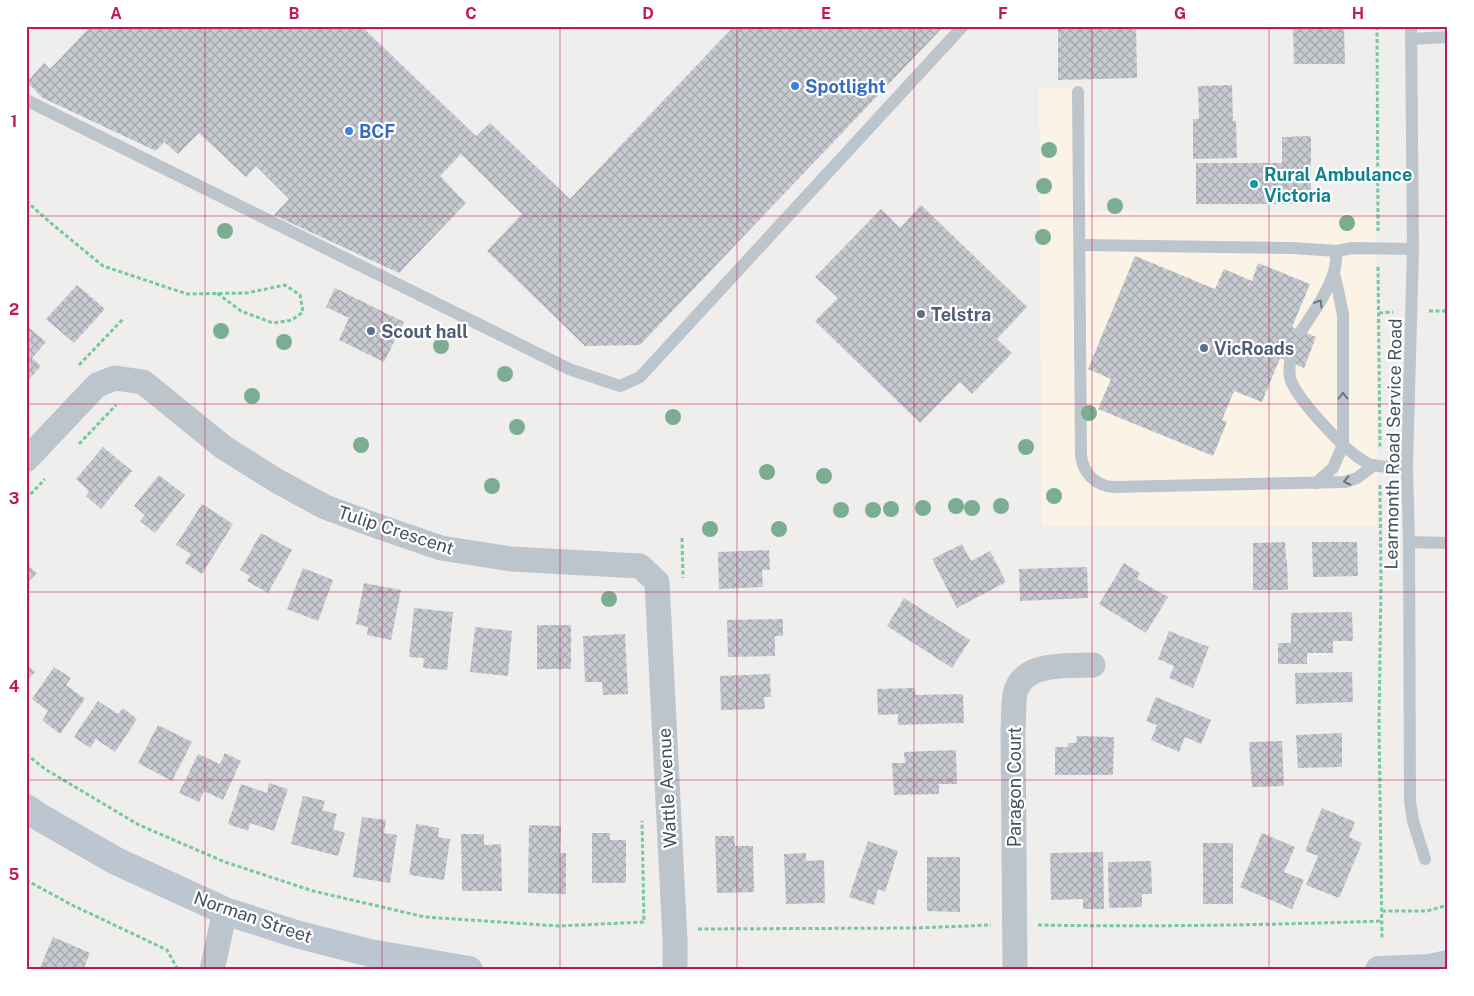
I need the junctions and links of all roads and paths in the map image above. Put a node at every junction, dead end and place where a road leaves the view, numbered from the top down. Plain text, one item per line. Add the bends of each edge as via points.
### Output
1 (963, 26) edge
2 (1378, 26) edge
3 (1411, 33) edge
4 (1448, 37) edge
5 (1078, 92) dead end
6 (26, 100) edge
7 (26, 201) edge
8 (1080, 245) junction
9 (1378, 248) junction
10 (1413, 249) junction
11 (1337, 251) junction
12 (1334, 273) junction
13 (217, 293) junction
14 (1301, 331) dead end
15 (1290, 362) dead end
16 (1343, 445) junction
17 (26, 460) edge
18 (1377, 466) junction
19 (1407, 466) junction
20 (1316, 483) junction
21 (1409, 542) junction
22 (1448, 543) edge
23 (658, 606) joint
24 (1093, 665) dead end
25 (26, 754) edge
26 (26, 808) edge
27 (1425, 859) dead end
28 (26, 880) edge
29 (1448, 905) edge
30 (226, 911) junction
31 (1382, 911) junction
32 (1382, 920) junction
33 (644, 922) dead end
34 (1014, 925) junction
35 (692, 929) dead end
36 (1382, 939) dead end
37 (1448, 964) edge
38 (176, 970) edge
39 (212, 970) edge
40 (468, 970) edge
41 (675, 970) edge
42 (1015, 970) edge
43 (1379, 970) edge

1 - 6 lane via 640,377 620,386 569,369
2 - 9 path
3 - 4 lane
3 - 10 lane, Learmonth Road Service Road
5 - 8 lane
7 - 13 path via 103,266 187,294
8 - 11 lane
8 - 20 lane via 1081,455 1091,478 1101,485 1114,487
9 - 10 lane
9 - 11 lane
9 - 18 path
10 - 19 lane, Learmonth Road Service Road
11 - 12 lane
14 -> 12 lane
16 -> 12 lane via 1343,315
13 - 13 path via 247,293 285,285 300,295 303,312 292,320 273,322 241,311
15 - 16 lane via 1290,377 1297,392
16 - 18 lane
16 - 20 lane via 1334,468
17 - 23 street, Tulip Crescent via 97,385 115,378 144,382 223,447 325,507 441,548 511,559 640,566 657,582
18 - 19 lane
18 -> 20 lane via 1351,481
18 - 31 path via 1381,583
19 - 21 lane, Learmonth Road Service Road
21 - 22 lane
21 - 27 lane, Learmonth Road Service Road via 1410,801
23 - 41 street, Wattle Avenue
24 - 34 street, Paragon Court via 1040,669 1026,676 1017,687 1013,729
25 - 33 path via 139,825 226,862 313,890 425,917 560,926
26 - 30 main road, Norman Street via 116,861
28 - 38 path via 72,906 167,950
29 - 31 path via 1427,911
30 - 39 street
30 - 40 main road, Norman Street via 370,953
31 - 32 path
32 - 34 path
32 - 36 path
34 - 35 path
34 - 42 street, Paragon Court
37 - 43 main road

